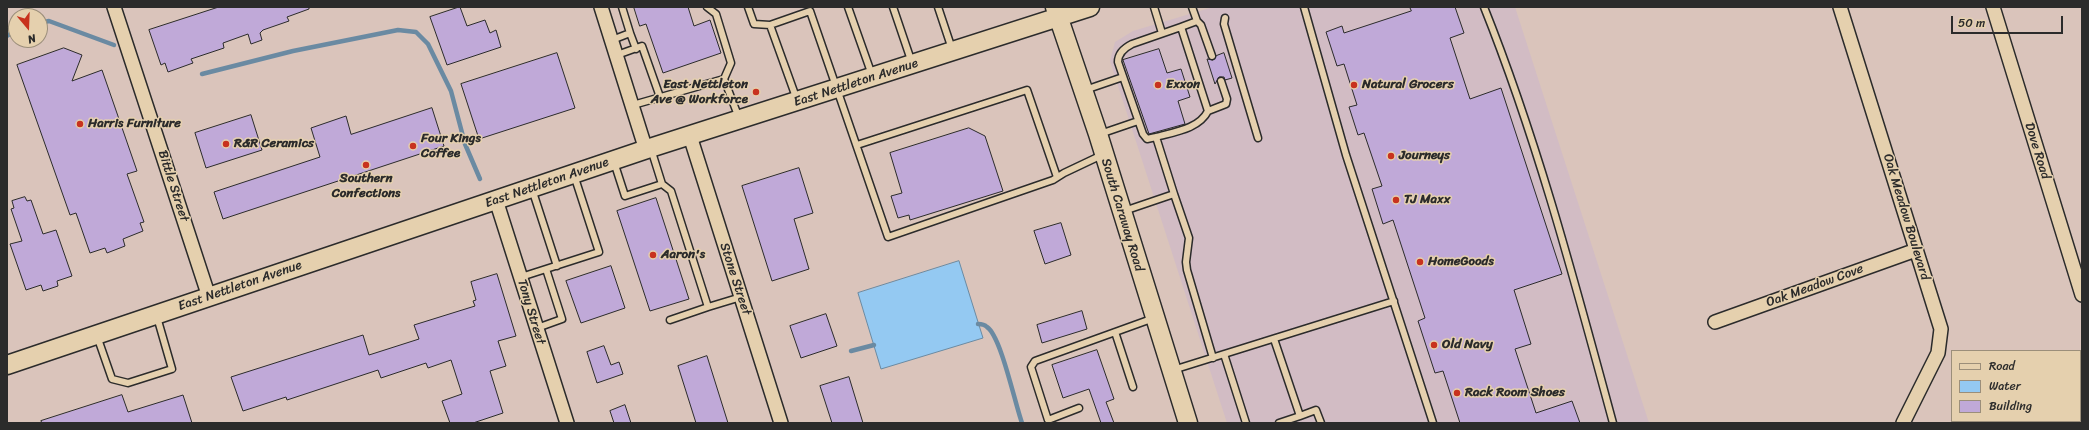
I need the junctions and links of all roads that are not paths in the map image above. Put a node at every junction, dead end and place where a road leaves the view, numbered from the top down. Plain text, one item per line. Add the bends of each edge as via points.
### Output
1 (114, 7) edge
2 (601, 7) edge
3 (622, 7) edge
4 (707, 7) edge
5 (748, 7) edge
6 (848, 7) edge
7 (893, 7) edge
8 (938, 7) edge
9 (1090, 7) edge
10 (1154, 7) edge
11 (1192, 7) edge
12 (1304, 7) edge
13 (1484, 7) edge
14 (1840, 7) edge
15 (1993, 7) edge
16 (1057, 12) edge
17 (1225, 18) dead end
18 (1197, 21) junction
19 (770, 25) junction
20 (1181, 27) junction
21 (1162, 33) junction
22 (630, 34) junction
23 (612, 40) junction
24 (636, 48) junction
25 (953, 52) junction
26 (617, 55) junction
27 (1212, 56) dead end
28 (913, 65) junction
29 (873, 77) junction
30 (1124, 77) junction
31 (724, 78) junction
32 (1221, 81) dead end
33 (838, 89) junction
34 (1083, 90) junction
35 (660, 97) junction
36 (798, 101) junction
37 (633, 105) junction
38 (1208, 111) junction
39 (740, 120) junction
40 (1138, 121) junction
41 (1098, 134) junction
42 (690, 136) junction
43 (1156, 137) junction
44 (1258, 138) dead end
45 (857, 145) junction
46 (648, 149) junction
47 (1104, 154) junction
48 (613, 161) junction
49 (574, 174) junction
50 (1058, 177) junction
51 (662, 184) junction
52 (532, 188) junction
53 (1174, 194) junction
54 (496, 200) junction
55 (1121, 212) junction
56 (1916, 250) junction
57 (557, 266) junction
58 (546, 269) junction
59 (521, 277) junction
60 (2082, 295) edge
61 (209, 297) junction
62 (741, 297) junction
63 (1394, 301) junction
64 (708, 307) junction
65 (156, 314) junction
66 (1154, 318) junction
67 (670, 320) dead end
68 (1715, 322) dead end
69 (537, 328) junction
70 (1115, 332) junction
71 (97, 334) junction
72 (1274, 339) junction
73 (1224, 354) junction
74 (1213, 358) junction
75 (7, 365) edge
76 (1171, 371) junction
77 (1133, 388) dead end
78 (1079, 408) dead end
79 (1300, 416) junction
80 (567, 423) edge
81 (781, 423) edge
82 (1188, 423) edge
83 (1246, 423) edge
84 (1279, 423) edge
85 (1321, 423) edge
86 (1433, 423) edge
87 (1613, 423) edge
88 (1903, 423) edge

1 - 61 street, Bittle Street
2 - 23 street
3 - 22 lane
4 - 31 lane via 716,14 731,63
5 - 19 lane via 754,24
6 - 29 lane
7 - 28 lane
8 - 25 lane
9 - 16 main road, East Nettleton Avenue
10 - 21 lane
11 - 18 lane
12 - 63 lane via 1346,156
13 - 87 lane via 1511,73 1569,262
14 - 56 street, Oak Meadow Boulevard
15 - 60 street, Dove Road
16 - 25 main road, East Nettleton Avenue
16 - 34 main road, South Caraway Road
17 - 44 lane via 1224,24
18 - 20 lane
18 - 27 lane via 1201,25
19 - 33 lane via 810,11
19 - 36 lane
20 - 21 lane
20 - 38 lane
21 - 30 lane via 1124,48 1118,56
22 - 23 lane
22 - 24 lane
23 - 26 street
24 - 26 lane
24 - 35 lane via 642,46
25 - 28 main road, East Nettleton Avenue
26 - 37 street
28 - 29 main road, East Nettleton Avenue
29 - 33 main road, East Nettleton Avenue
30 - 34 lane
30 - 40 lane
31 - 35 lane
31 - 39 lane
32 - 38 lane via 1227,99 1226,104
33 - 36 main road, East Nettleton Avenue
33 - 45 lane
34 - 41 main road, South Caraway Road
35 - 37 lane
36 - 39 main road, East Nettleton Avenue
37 - 46 street
38 - 43 lane via 1205,118 1185,129
39 - 42 main road, East Nettleton Avenue
40 - 41 lane
40 - 43 lane via 1144,138
41 - 47 main road, South Caraway Road
42 - 46 main road, East Nettleton Avenue
42 - 62 street, Stone Street
43 - 53 lane
45 - 50 lane via 1027,90
45 - 50 lane via 888,237
46 - 48 main road, East Nettleton Avenue
46 - 51 lane
47 - 50 lane
47 - 55 main road, South Caraway Road
48 - 49 main road, East Nettleton Avenue
48 - 51 lane via 625,196
49 - 52 main road, East Nettleton Avenue
49 - 57 lane via 599,252
51 - 64 lane via 671,191
52 - 54 main road, East Nettleton Avenue
52 - 57 lane
53 - 55 lane
53 - 74 lane via 1189,238 1187,270
54 - 59 street, Tony Street
54 - 61 main road, East Nettleton Avenue
55 - 66 main road, South Caraway Road
56 - 68 street, Oak Meadow Cove
56 - 88 street, Oak Meadow Boulevard via 1941,329 1938,353
57 - 58 lane
58 - 59 lane
58 - 69 lane via 562,320
59 - 69 street, Tony Street
61 - 65 main road, East Nettleton Avenue
62 - 64 lane
62 - 81 street, Stone Street
63 - 72 lane
63 - 86 lane
64 - 67 lane
65 - 71 main road, East Nettleton Avenue
65 - 71 lane via 172,369 128,384 112,379
66 - 70 lane
66 - 76 main road, South Caraway Road
69 - 80 street, Tony Street
70 - 77 lane
70 - 78 lane via 1035,361 1031,367 1048,420
71 - 75 main road, East Nettleton Avenue
72 - 73 lane
72 - 79 lane
73 - 74 lane
73 - 83 lane
74 - 76 lane
76 - 82 main road, South Caraway Road
79 - 84 lane
79 - 85 lane via 1316,410

